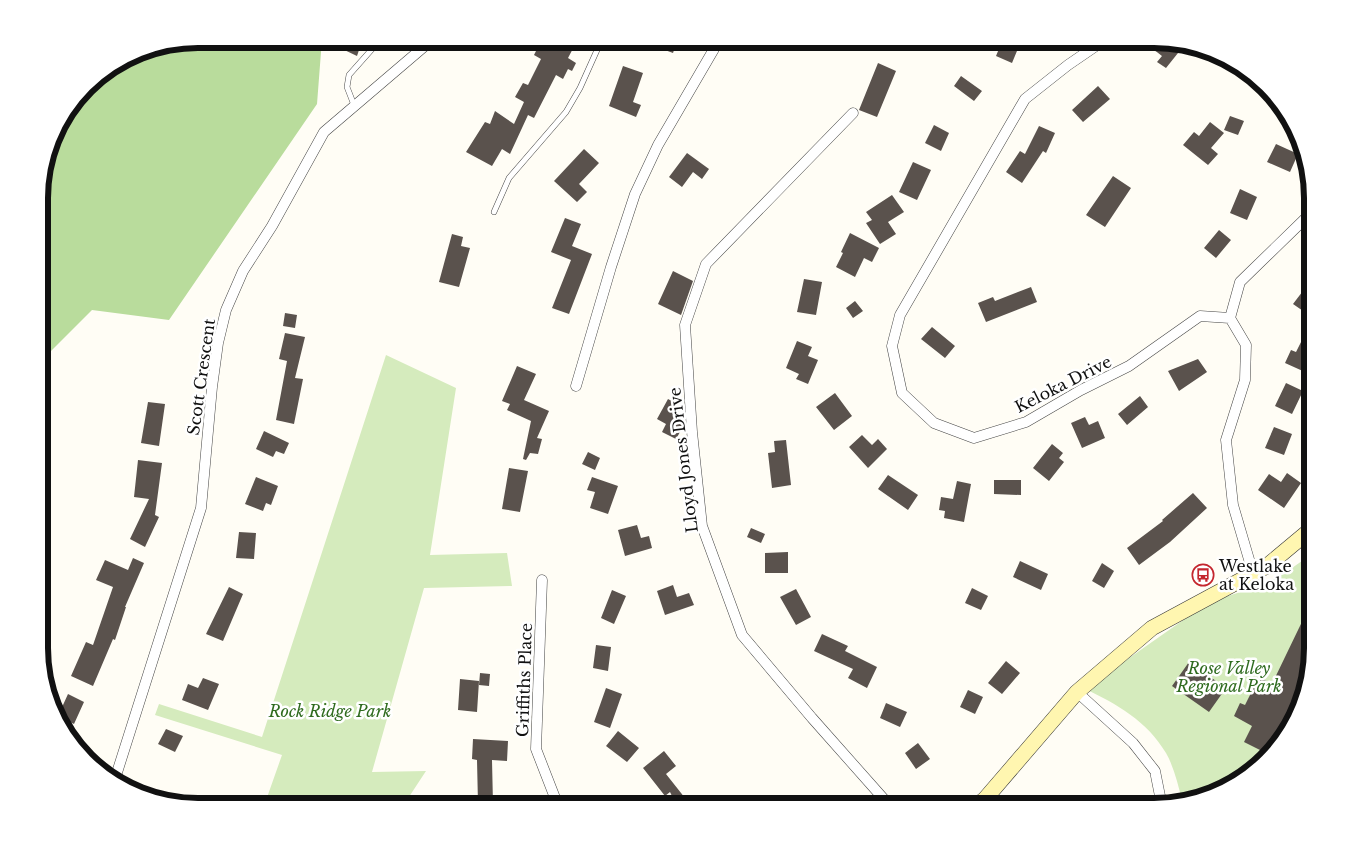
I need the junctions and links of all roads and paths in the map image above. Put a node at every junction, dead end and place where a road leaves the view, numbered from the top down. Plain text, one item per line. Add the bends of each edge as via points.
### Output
1 (714, 47) edge
2 (1094, 47) edge
3 (373, 48) edge
4 (423, 48) edge
5 (598, 48) edge
6 (354, 106) junction
7 (852, 113) dead end
8 (494, 212) dead end
9 (1303, 221) edge
10 (1230, 318) junction
11 (576, 386) dead end
12 (1303, 536) edge
13 (1253, 573) junction
14 (542, 580) dead end
15 (1077, 692) junction
16 (117, 774) edge
17 (882, 797) edge
18 (987, 797) edge
19 (1160, 797) edge
20 (556, 798) edge

1 - 11 street via 658,145 635,194
2 - 10 street, Keloka Drive via 1025,99 900,315 892,346 902,393 934,423 974,438 1026,422 1129,366 1200,316
3 - 6 lane via 350,75 347,87
4 - 6 street, Scott Crescent
5 - 8 lane via 566,112 509,178
6 - 16 street, Scott Crescent via 324,132 243,271 226,310 212,388 201,508
7 - 17 street, Lloyd Jones Drive via 706,264 685,325 702,526 742,635
9 - 10 street via 1240,282
10 - 13 street via 1246,345 1245,380 1226,440 1233,505
12 - 13 street via 1267,566
13 - 15 street via 1152,628
14 - 20 street, Griffiths Place via 536,749
15 - 18 street
15 - 19 street via 1133,743 1155,771

